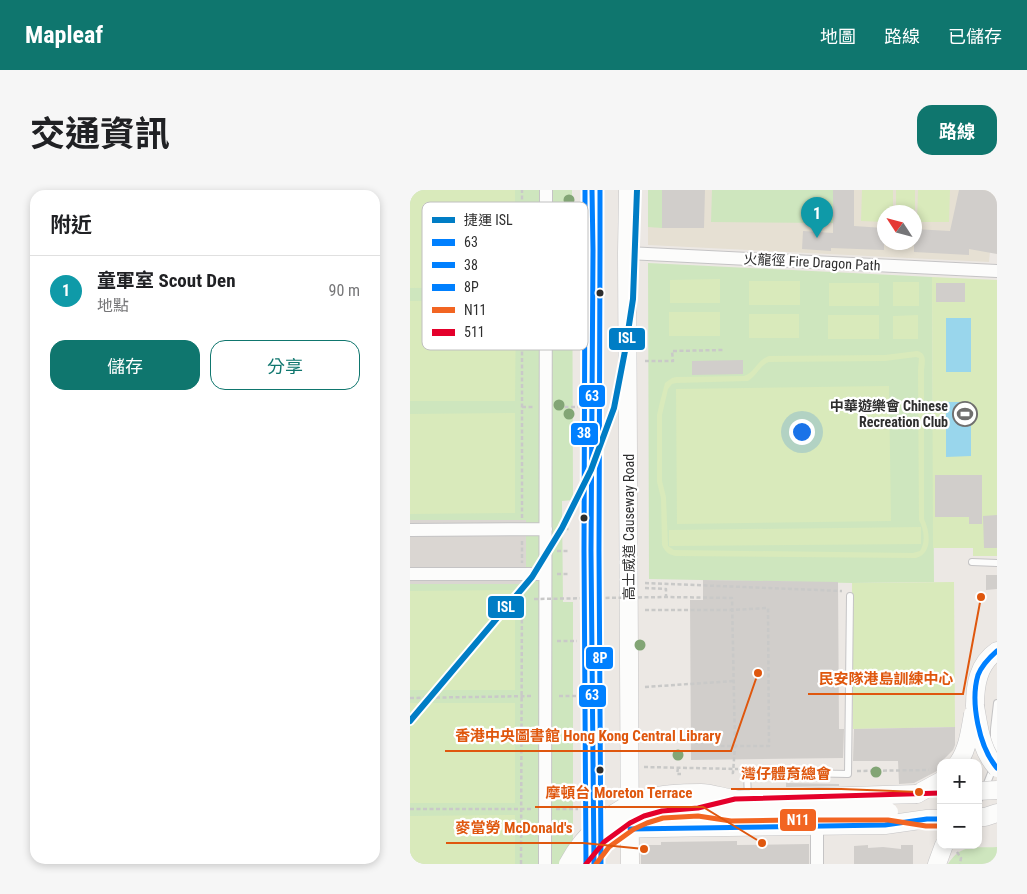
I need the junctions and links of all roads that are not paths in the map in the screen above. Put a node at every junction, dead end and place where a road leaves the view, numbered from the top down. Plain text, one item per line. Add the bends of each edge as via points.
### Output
1 (592, 190) edge
2 (628, 190) edge
3 (627, 253) junction
4 (997, 271) edge
5 (546, 350) edge
6 (546, 529) junction
7 (410, 530) edge
8 (972, 562) dead end
9 (997, 563) edge
10 (410, 574) edge
11 (546, 574) junction
12 (848, 593) road end
13 (997, 651) edge
14 (997, 703) edge
15 (975, 706) junction
16 (996, 713) edge
17 (996, 728) edge
18 (996, 745) edge
19 (960, 759) edge
20 (996, 768) edge
21 (936, 775) edge
22 (997, 784) edge
23 (997, 790) edge
24 (982, 791) edge
25 (937, 793) edge
26 (917, 794) junction
27 (982, 795) edge
28 (982, 798) edge
29 (735, 799) junction
30 (698, 808) junction
31 (997, 813) edge
32 (982, 817) edge
33 (934, 819) edge
34 (817, 826) junction
35 (594, 827) junction
36 (748, 827) junction
37 (630, 829) junction
38 (948, 849) edge
39 (545, 864) edge
40 (568, 864) edge
41 (586, 864) edge
42 (594, 864) edge
43 (630, 864) edge
44 (817, 864) edge
45 (937, 864) edge

1 - 35 main road
2 - 3 main road, 高士威道 Causeway Road
3 - 4 street, 火龍徑 Fire Dragon Path
3 - 37 main road, 高士威道 Causeway Road
5 - 6 street
6 - 7 street
6 - 11 street
8 - 9 lane
10 - 11 street
11 - 39 street
12 - 36 lane via 848,774 750,772 747,774
13 - 15 main road via 984,663 978,675
14 - 16 lane
15 - 19 main road, bridge via 966,749
15 - 20 main road, bridge via 985,750
16 - 17 lane
17 - 18 lane
18 - 20 lane
20 - 27 lane
21 - 26 main road
22 - 28 lane
23 - 24 main road, bridge
25 - 26 main road
26 - 29 main road, bridge
29 - 30 main road, bridge
29 - 40 main road, bridge via 703,792 659,796 638,802 616,813 594,830
30 - 33 main road, bridge via 732,814 889,812
30 - 41 main road, bridge via 662,811 630,822 604,842
31 - 32 main road
33 - 34 main road via 885,825
34 - 36 main road
34 - 44 street
35 - 37 main road
35 - 42 main road
36 - 37 main road
37 - 43 main road, 高士威道 Causeway Road
38 - 45 main road

